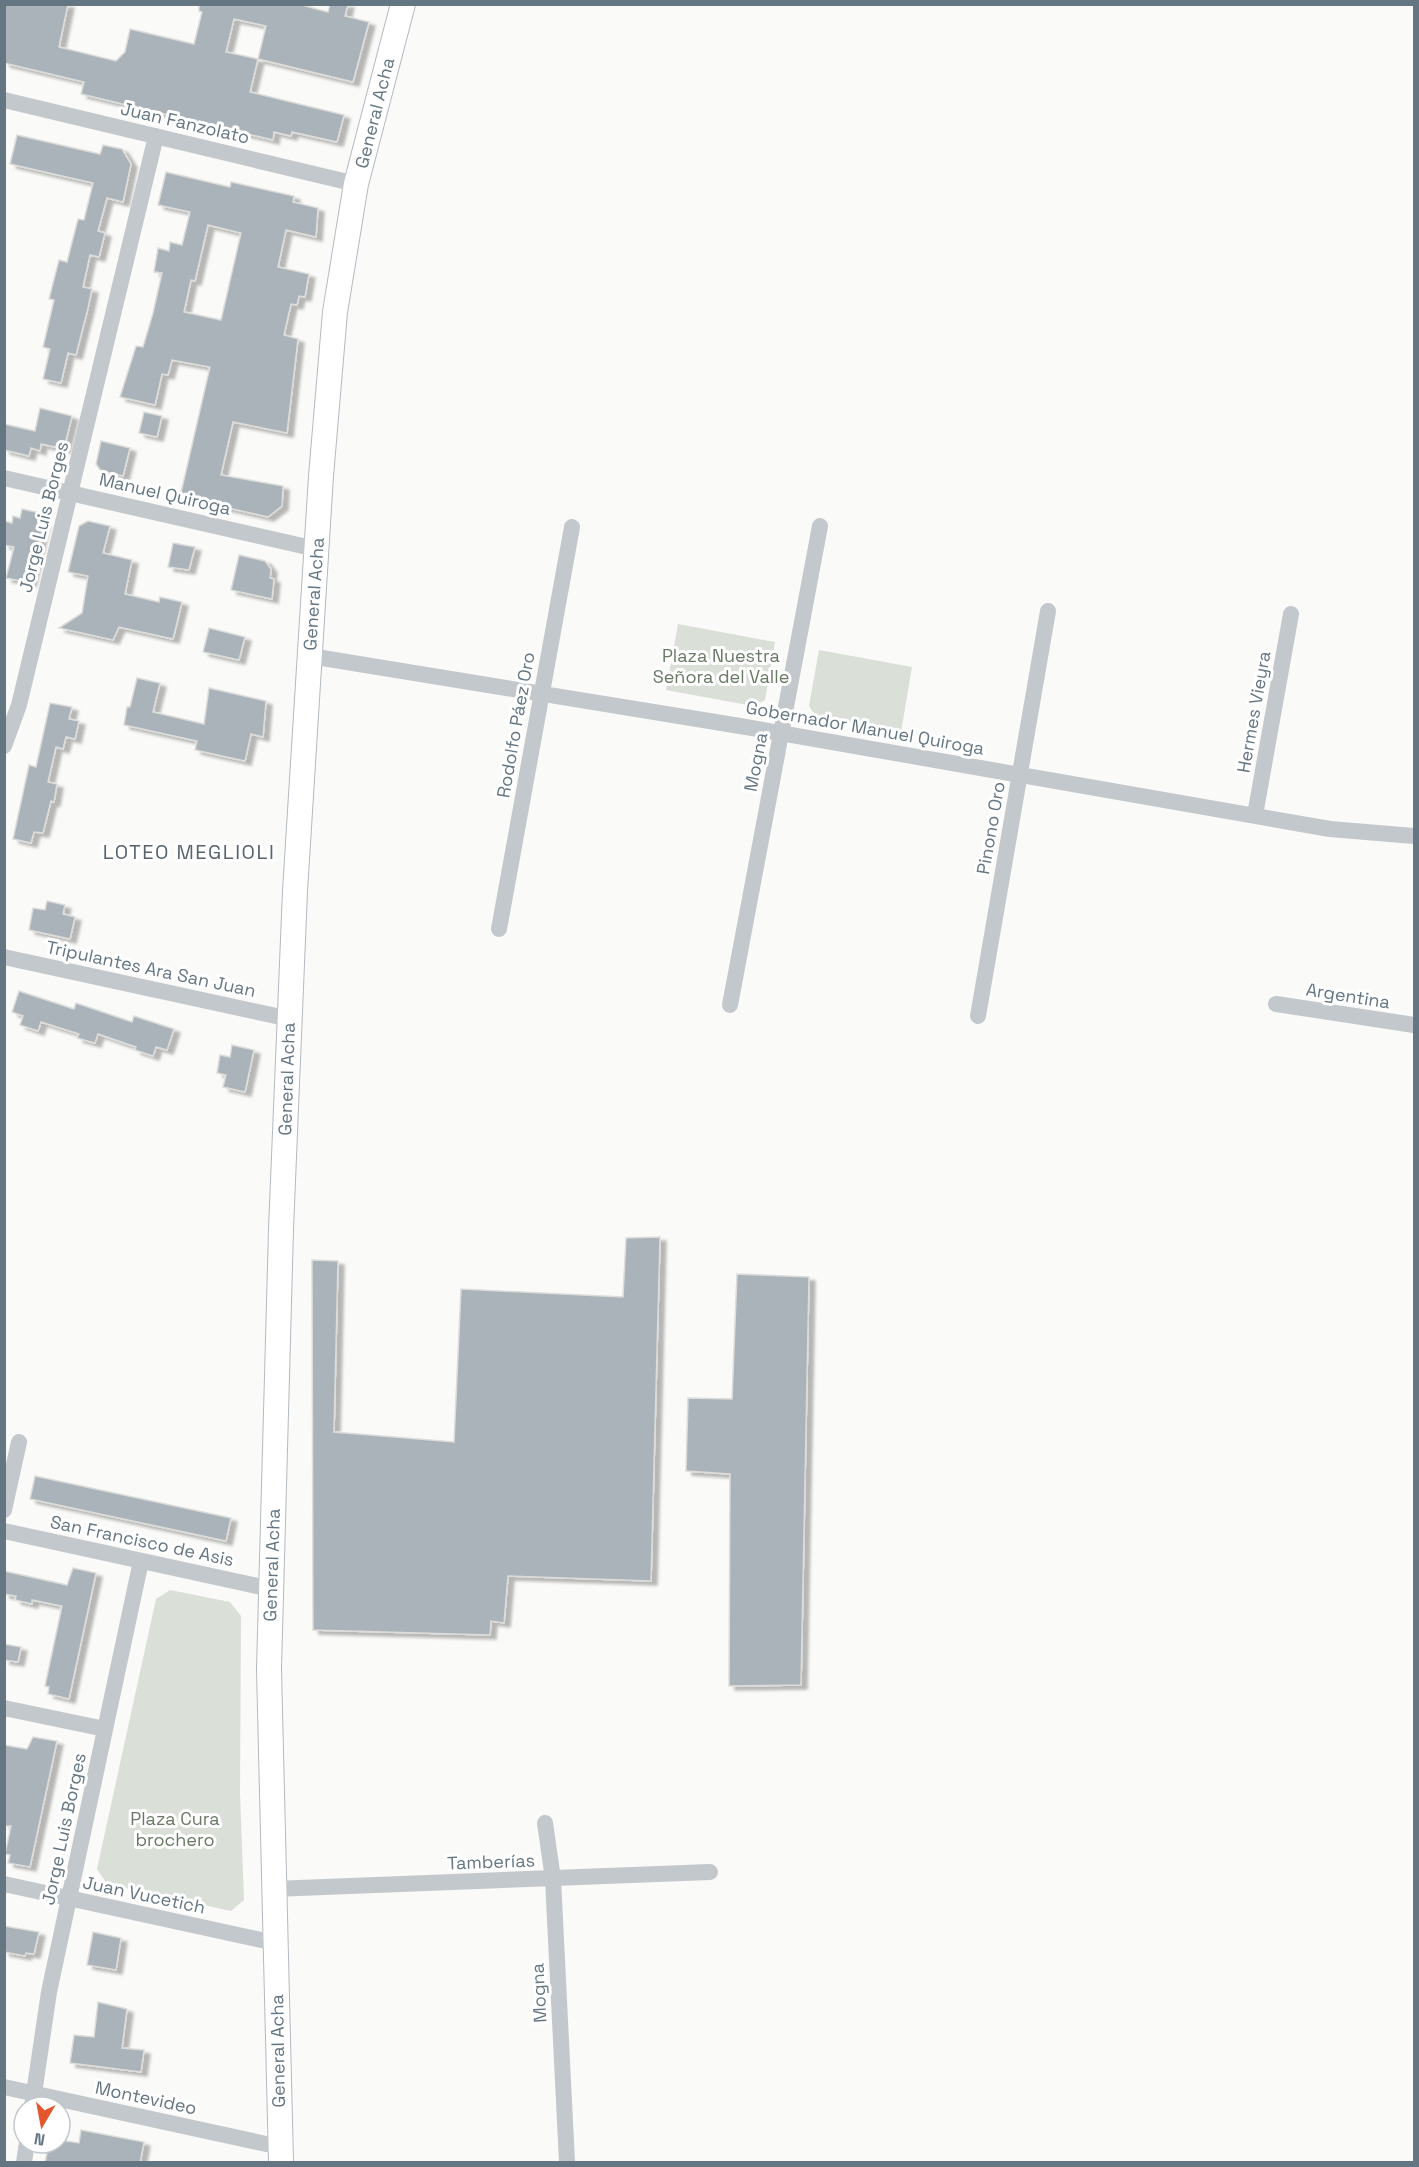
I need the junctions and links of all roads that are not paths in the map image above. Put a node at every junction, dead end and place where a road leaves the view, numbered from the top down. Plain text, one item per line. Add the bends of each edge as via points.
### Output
1 (403, 4) edge
2 (4, 100) edge
3 (156, 136) junction
4 (356, 184) junction
5 (4, 478) edge
6 (70, 493) junction
7 (820, 526) dead end
8 (572, 527) dead end
9 (316, 549) junction
10 (1048, 611) dead end
11 (1291, 615) dead end
12 (310, 656) junction
13 (542, 694) junction
14 (781, 733) junction
15 (4, 746) edge
16 (1020, 775) junction
17 (1255, 816) junction
18 (1414, 836) edge
19 (500, 929) dead end
20 (4, 957) edge
21 (1276, 1004) dead end
22 (730, 1005) dead end
23 (978, 1016) dead end
24 (290, 1019) junction
25 (1414, 1025) edge
26 (20, 1442) dead end
27 (4, 1510) edge
28 (4, 1531) edge
29 (141, 1560) junction
30 (271, 1589) junction
31 (4, 1708) edge
32 (105, 1729) junction
33 (545, 1823) dead end
34 (710, 1872) dead end
35 (553, 1879) junction
36 (4, 1884) edge
37 (273, 1889) junction
38 (69, 1898) junction
39 (275, 1943) junction
40 (4, 2087) edge
41 (22, 2095) edge
42 (34, 2095) edge
43 (72, 2109) edge
44 (280, 2155) edge
45 (567, 2163) edge

1 - 4 main road, General Acha
2 - 3 street, Juan Fanzolato
3 - 4 street, Juan Fanzolato
3 - 6 street, Jorge Luis Borges
4 - 9 main road, General Acha via 335,312
5 - 6 street, Manuel Quiroga
6 - 9 street, Manuel Quiroga
6 - 15 street, Jorge Luis Borges via 19,705
7 - 14 street, Mogna
8 - 13 street, Rodolfo Páez Oro
9 - 12 main road, General Acha
10 - 16 street, Pinono Oro
11 - 17 street, Hermes Vieyra
12 - 13 street, Gobernador Manuel Quiroga
12 - 24 main road, General Acha
13 - 14 street, Gobernador Manuel Quiroga
13 - 19 street, Rodolfo Páez Oro
14 - 16 street, Gobernador Manuel Quiroga
14 - 22 street, Mogna
16 - 17 street, Gobernador Manuel Quiroga
16 - 23 street, Pinono Oro
17 - 18 street, Gobernador Manuel Quiroga via 1330,829
20 - 24 street, Tripulantes Ara San Juan
21 - 25 street, Argentina
24 - 30 main road, General Acha
26 - 27 street
28 - 29 street, San Francisco de Asis
29 - 30 street, San Francisco de Asis
29 - 32 street, Jorge Luis Borges
30 - 37 main road, General Acha
31 - 32 street
32 - 38 street, Jorge Luis Borges
33 - 35 street, Mogna
34 - 35 street, Tamberías
35 - 37 street, Tamberías
35 - 45 street, Mogna
36 - 38 street, Juan Vucetich
37 - 39 main road, General Acha
38 - 39 street, Juan Vucetich
38 - 42 street, Jorge Luis Borges via 49,1992
39 - 44 main road, General Acha
40 - 41 street, Montevideo
43 - 44 street, Montevideo

